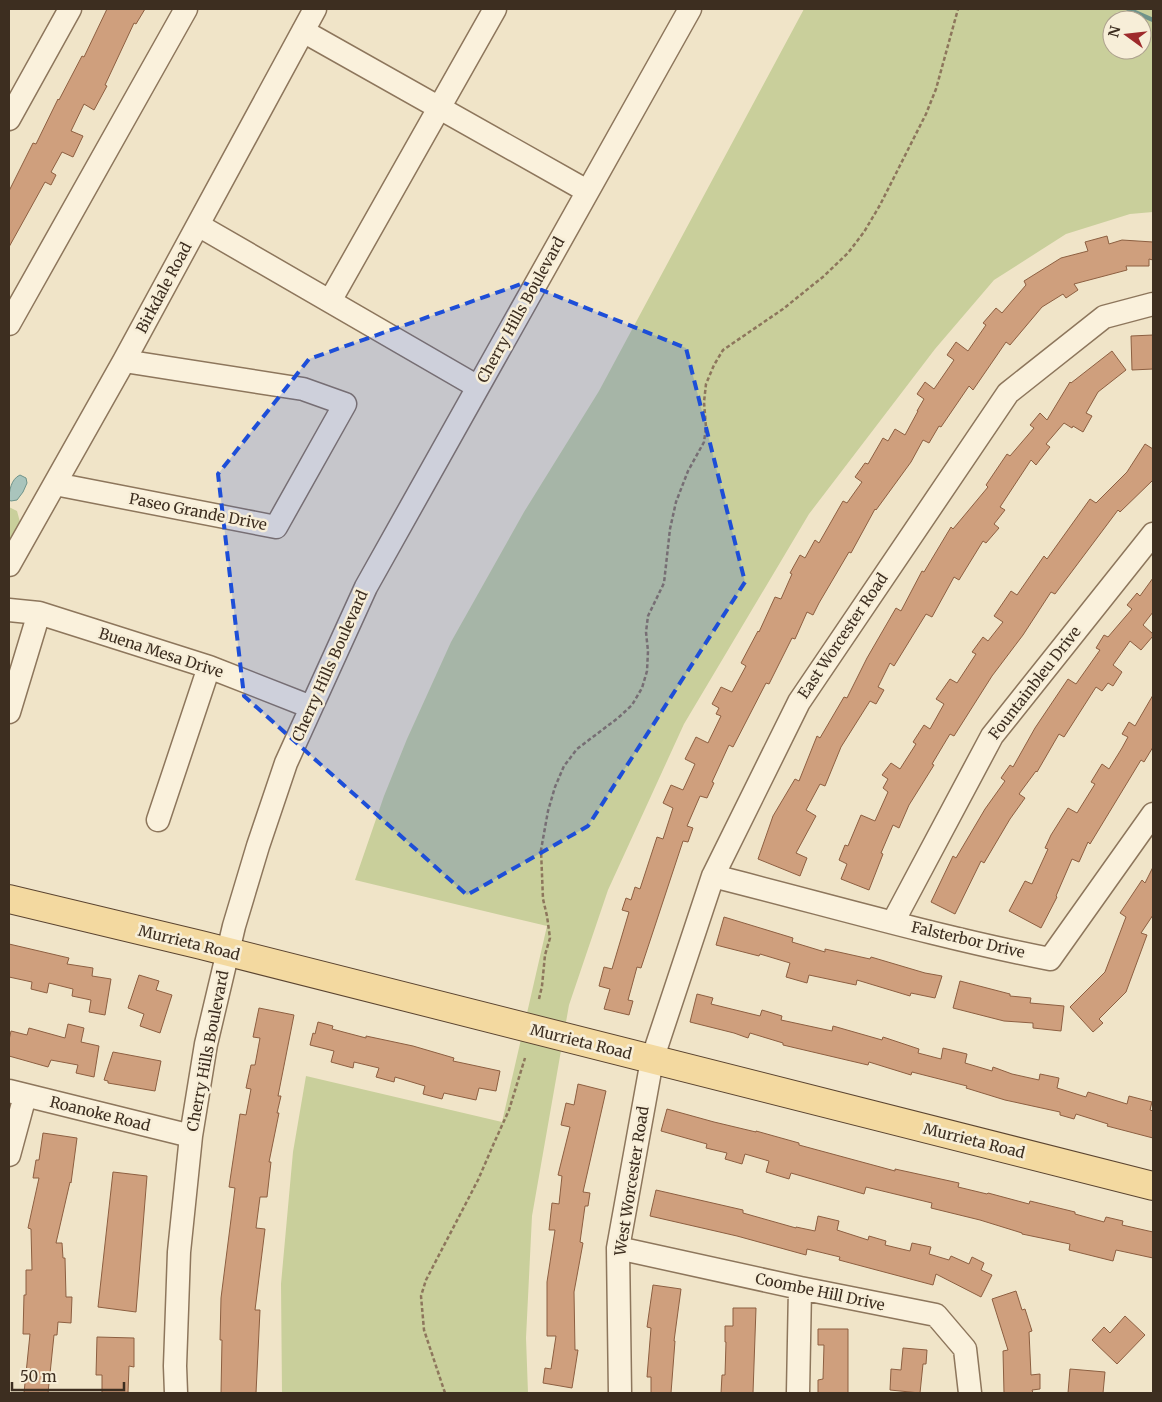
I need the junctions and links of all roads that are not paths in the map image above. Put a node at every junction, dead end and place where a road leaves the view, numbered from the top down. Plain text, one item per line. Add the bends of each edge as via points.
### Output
1 (70, 9) edge
2 (186, 9) edge
3 (315, 9) edge
4 (495, 9) edge
5 (687, 10) edge
6 (303, 31) junction
7 (440, 108) junction
8 (9, 119) edge
9 (587, 191) junction
10 (198, 225) junction
11 (330, 302) junction
12 (1153, 304) edge
13 (9, 324) edge
14 (124, 361) junction
15 (478, 387) junction
16 (55, 484) junction
17 (1153, 534) edge
18 (9, 565) edge
19 (9, 610) edge
20 (39, 613) junction
21 (209, 667) junction
22 (311, 707) junction
23 (9, 712) edge
24 (1153, 814) edge
25 (158, 820) dead end
26 (713, 876) junction
27 (9, 899) edge
28 (893, 922) junction
29 (228, 952) junction
30 (652, 1060) junction
31 (17, 1094) edge
32 (191, 1136) junction
33 (9, 1155) edge
34 (1153, 1186) edge
35 (618, 1248) junction
36 (800, 1288) junction
37 (176, 1393) edge
38 (620, 1393) edge
39 (798, 1393) edge
40 (970, 1393) edge

1 - 8 street
2 - 13 street
3 - 6 street, Birkdale Road
4 - 7 street
5 - 9 street, Cherry Hills Boulevard
6 - 7 street
6 - 10 street, Birkdale Road
7 - 9 street
7 - 11 street
9 - 15 street, Cherry Hills Boulevard
10 - 11 street
10 - 14 street, Birkdale Road
11 - 15 street
12 - 26 street, East Worcester Road via 1104,317 1008,393 799,702
14 - 16 street, Birkdale Road
14 - 16 street, Paseo Grande Drive via 303,389 345,404 276,527
15 - 22 street, Cherry Hills Boulevard via 366,587
16 - 18 street, Birkdale Road
17 - 28 street, Fountainbleu Drive via 992,736
19 - 20 street, Buena Mesa Drive
20 - 21 street, Buena Mesa Drive
20 - 23 street
21 - 22 street, Buena Mesa Drive
21 - 25 street
22 - 29 street, Cherry Hills Boulevard via 286,762 266,820
24 - 28 street, Falsterbor Drive via 1050,959
26 - 28 street, Falsterbor Drive
26 - 30 street, East Worcester Road
27 - 29 main road, Murrieta Road
29 - 30 main road, Murrieta Road
29 - 32 street, Cherry Hills Boulevard via 206,1044
30 - 34 main road, Murrieta Road
30 - 35 street, West Worcester Road
31 - 32 street, Roanoke Road
31 - 33 street
32 - 37 street, Cherry Hills Boulevard via 179,1252 174,1366
35 - 36 street, Coombe Hill Drive
35 - 38 street, West Worcester Road
36 - 39 street
36 - 40 street, Coombe Hill Drive via 936,1315 965,1349

